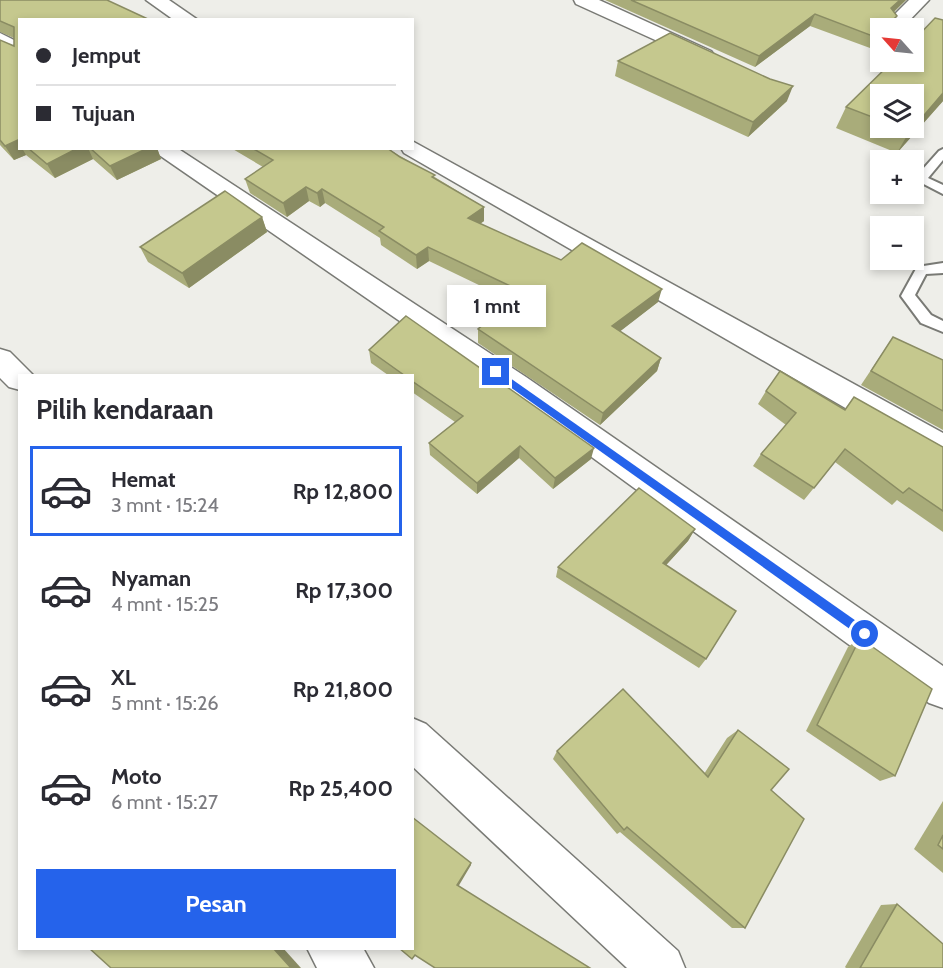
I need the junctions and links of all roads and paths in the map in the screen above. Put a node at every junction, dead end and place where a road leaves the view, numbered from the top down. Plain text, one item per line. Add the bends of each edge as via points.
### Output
1 (155, 0) edge
2 (583, 0) edge
3 (920, 0) edge
4 (186, 18) edge
5 (901, 18) edge
6 (0, 39) edge
7 (18, 52) edge
8 (721, 63) edge
9 (414, 149) edge
10 (163, 150) edge
11 (943, 153) edge
12 (943, 190) edge
13 (943, 268) edge
14 (943, 327) edge
15 (0, 360) edge
16 (18, 377) edge
17 (943, 449) edge
18 (943, 689) edge
19 (414, 740) edge
20 (332, 950) edge
21 (350, 968) edge
22 (661, 968) edge

1 - 4 street
2 - 8 street
3 - 5 street
6 - 7 street
9 - 17 street
10 - 18 street via 515,385
11 - 12 lane via 920,179
13 - 14 lane via 922,270 908,296 926,319
15 - 16 street
19 - 22 street
20 - 21 street

